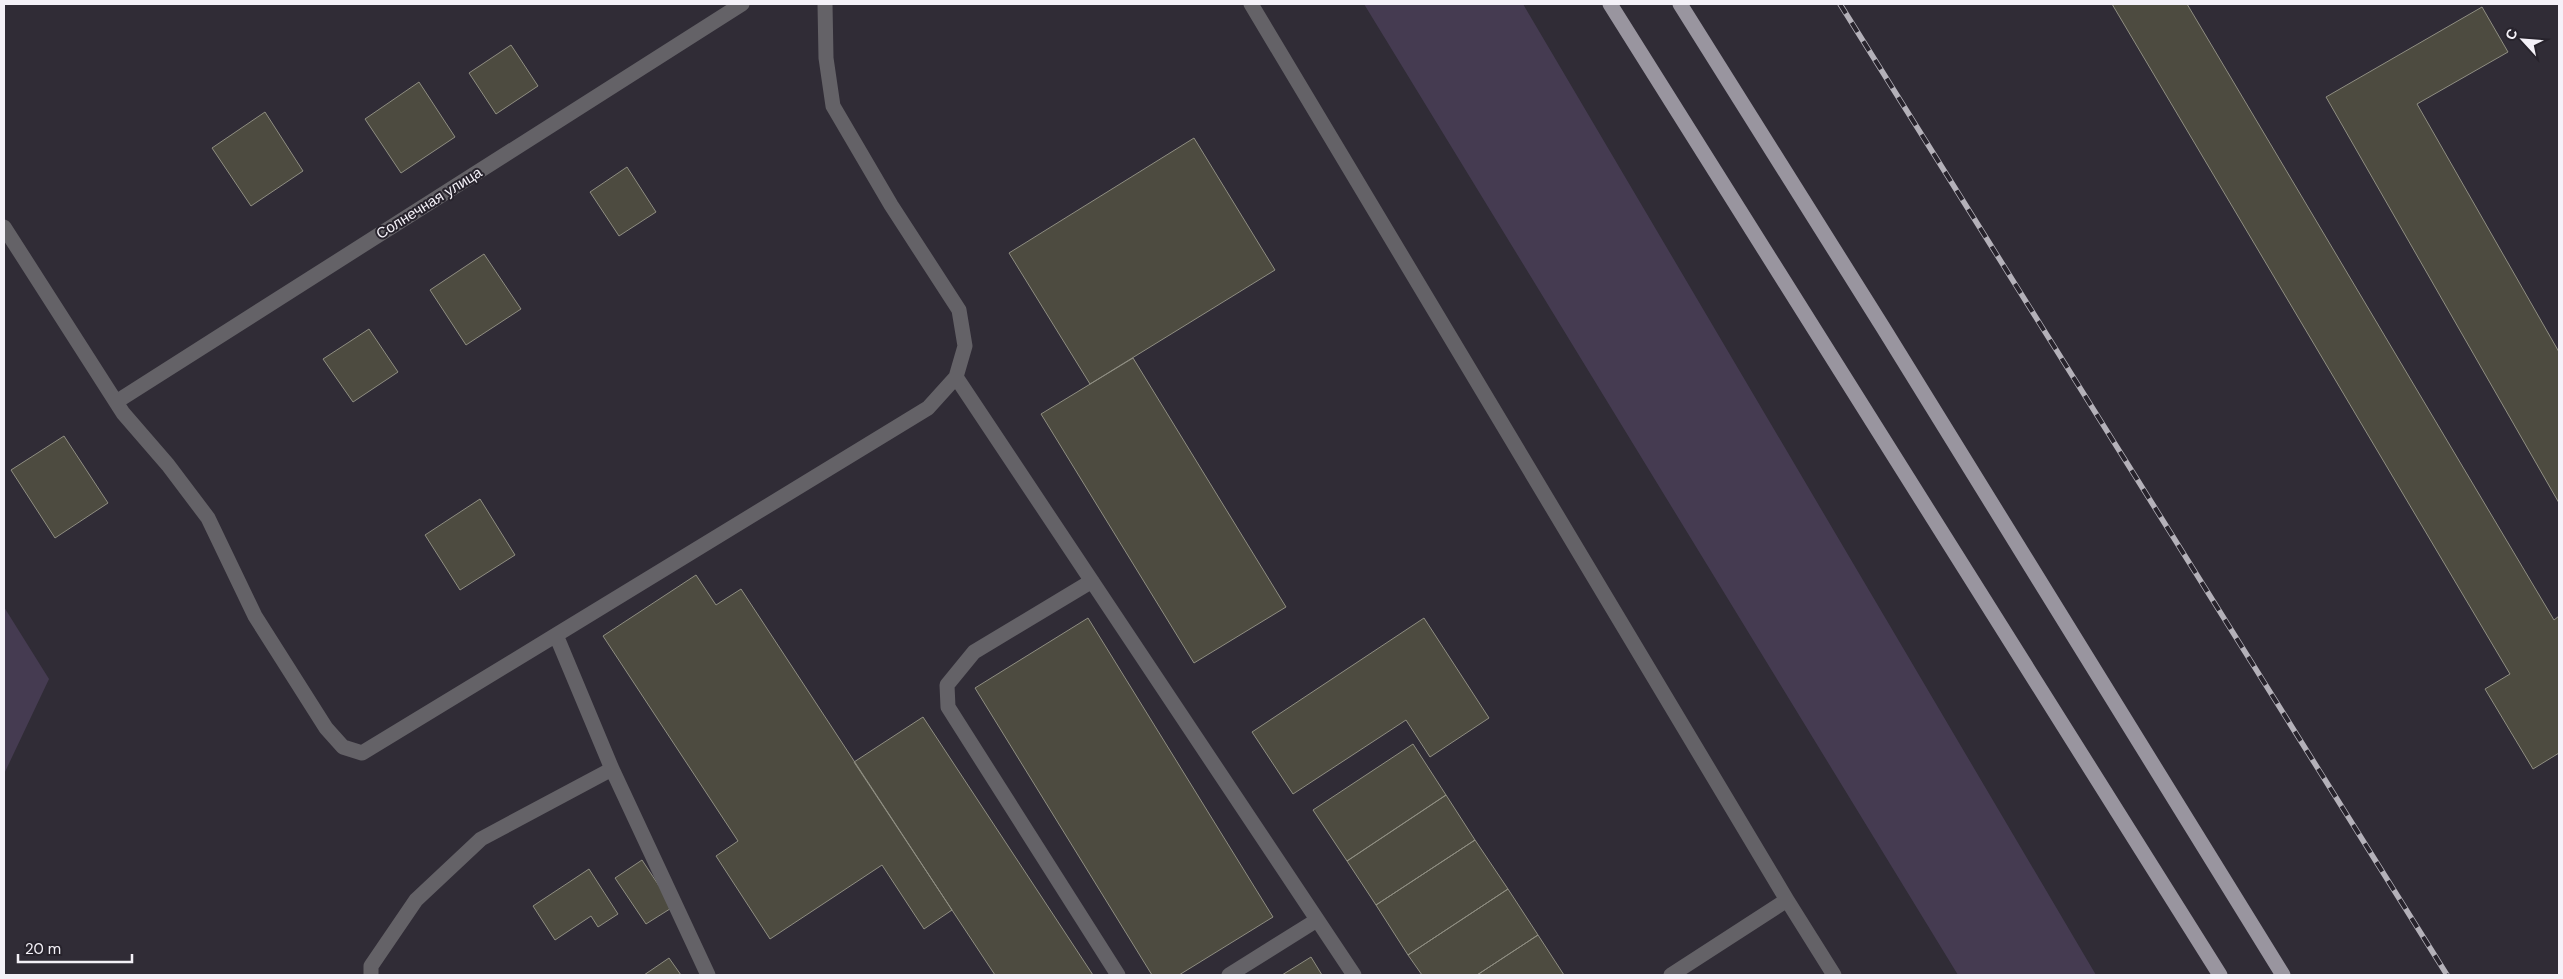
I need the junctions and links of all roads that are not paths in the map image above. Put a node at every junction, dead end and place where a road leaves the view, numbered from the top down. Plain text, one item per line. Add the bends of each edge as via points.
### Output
1 (742, 4) edge
2 (825, 4) edge
3 (1251, 4) edge
4 (1610, 4) edge
5 (1680, 4) edge
6 (4, 227) edge
7 (956, 377) junction
8 (116, 402) junction
9 (1092, 581) junction
10 (556, 635) junction
11 (612, 769) junction
12 (1787, 900) junction
13 (1317, 920) junction
14 (371, 975) edge
15 (708, 975) edge
16 (1118, 975) edge
17 (1229, 975) edge
18 (1354, 975) edge
19 (1671, 975) edge
20 (1834, 975) edge
21 (2220, 975) edge
22 (2283, 975) edge

1 - 8 street, Солнечная улица
2 - 7 street via 826,58 833,106 891,205 960,310 965,346
3 - 12 street
4 - 21 main road
5 - 22 main road
6 - 8 street
7 - 9 street
7 - 10 street via 928,408
8 - 10 street via 208,518 255,616 326,728 343,747 362,753
9 - 13 street
9 - 16 street via 974,652 946,685 948,707
10 - 11 street
11 - 14 street via 481,839 416,900 371,966
11 - 15 street
12 - 19 street
12 - 20 street
13 - 17 street
13 - 18 street

